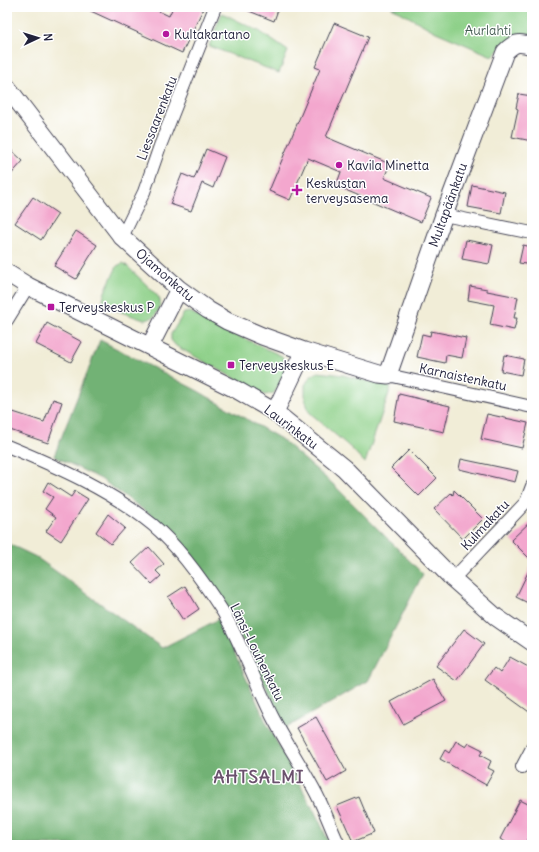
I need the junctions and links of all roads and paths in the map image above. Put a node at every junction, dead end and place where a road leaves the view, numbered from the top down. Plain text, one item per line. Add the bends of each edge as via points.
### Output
1 (215, 7) edge
2 (526, 45) edge
3 (7, 87) edge
4 (444, 215) junction
5 (532, 233) edge
6 (122, 237) junction
7 (7, 273) edge
8 (28, 286) junction
9 (179, 289) junction
10 (7, 320) edge
11 (150, 346) junction
12 (304, 351) junction
13 (388, 375) junction
14 (532, 407) edge
15 (275, 412) junction
16 (7, 446) edge
17 (532, 486) edge
18 (453, 579) junction
19 (532, 642) edge
20 (532, 748) edge
21 (522, 767) dead end
22 (339, 845) edge

1 - 6 street, Liessaarenkatu via 144,192
2 - 4 street, Multapäänkatu via 512,45 505,52
3 - 6 street, Ojamonkatu
4 - 5 street
4 - 13 street, Multapäänkatu
6 - 9 street, Ojamonkatu
7 - 8 street, Laurinkatu
8 - 10 street
8 - 11 street, Laurinkatu
9 - 11 street
9 - 12 street, Ojamonkatu via 227,320
11 - 15 street, Laurinkatu
12 - 13 street, Ojamonkatu
12 - 15 street
13 - 14 street, Karnaistenkatu
15 - 18 street, Laurinkatu via 345,469
16 - 22 street, Länsi-Louhenkatu via 107,493 153,526 180,553 200,578 229,624 272,717 317,796
17 - 18 street, Kulmakatu via 526,502
18 - 19 street, Laurinkatu via 496,617
20 - 21 street

